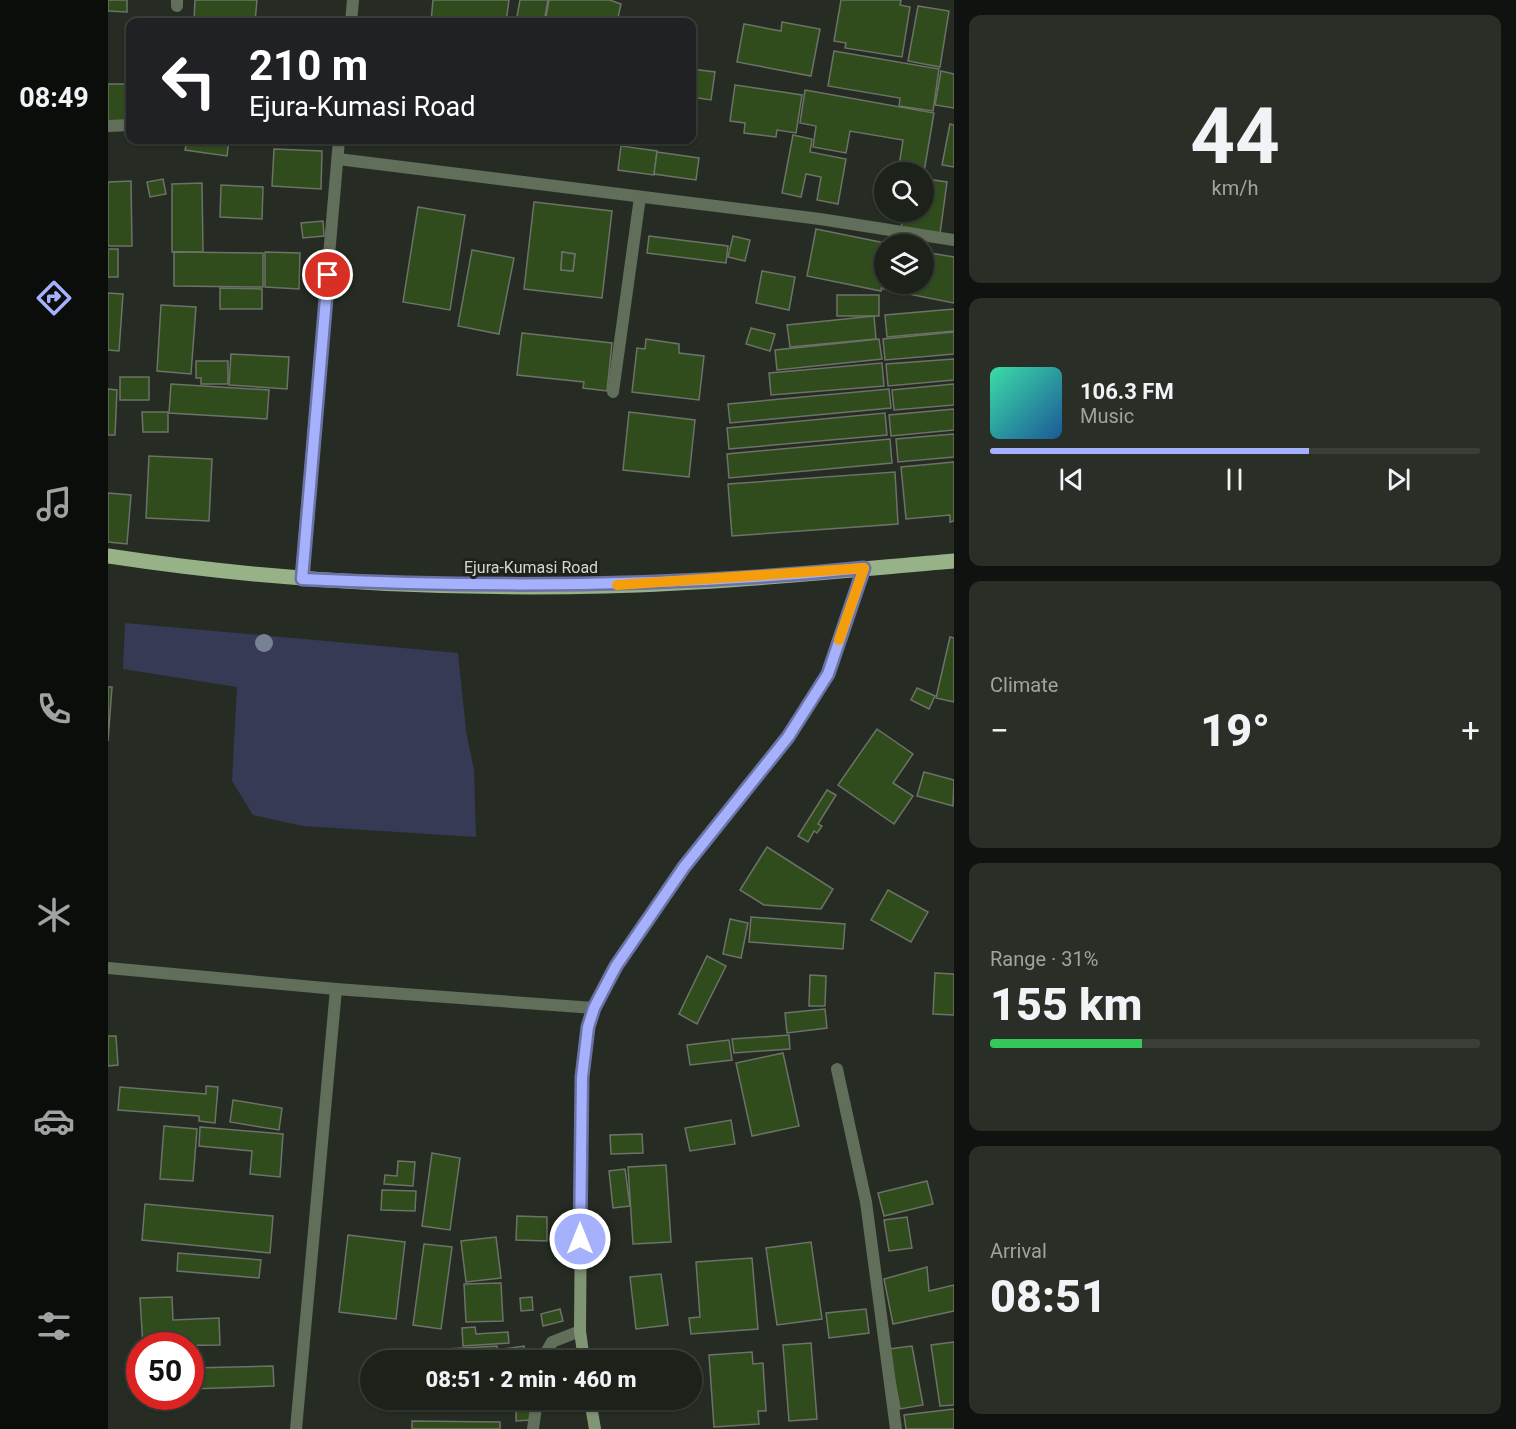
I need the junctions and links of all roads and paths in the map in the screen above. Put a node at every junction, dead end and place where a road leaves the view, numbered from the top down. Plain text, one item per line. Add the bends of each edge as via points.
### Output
1 (353, 0) edge
2 (351, 18) edge
3 (126, 125) edge
4 (108, 126) edge
5 (339, 144) edge
6 (338, 159) junction
7 (640, 197) junction
8 (954, 240) edge
9 (613, 392) dead end
10 (108, 556) edge
11 (954, 561) edge
12 (864, 568) junction
13 (302, 579) junction
14 (108, 968) edge
15 (336, 989) junction
16 (594, 1008) junction
17 (837, 1069) dead end
18 (579, 1331) junction
19 (548, 1350) edge
20 (582, 1350) edge
21 (536, 1410) edge
22 (592, 1410) edge
23 (296, 1429) edge
24 (533, 1429) edge
25 (595, 1429) edge
26 (896, 1429) edge

1 - 2 street
3 - 4 street
5 - 6 street
6 - 7 street
6 - 13 street
7 - 8 street
7 - 9 street
10 - 13 main road, Ejura-Kumasi Road
11 - 12 main road, Ejura-Kumasi Road
12 - 13 main road, Ejura-Kumasi Road via 605,586 407,585
12 - 16 main road via 828,674 788,737 684,867 616,966
14 - 15 street
15 - 16 street
15 - 23 street
16 - 18 main road via 582,1077
17 - 26 street via 866,1202
18 - 19 street via 552,1342
18 - 20 main road
21 - 24 street
22 - 25 main road

